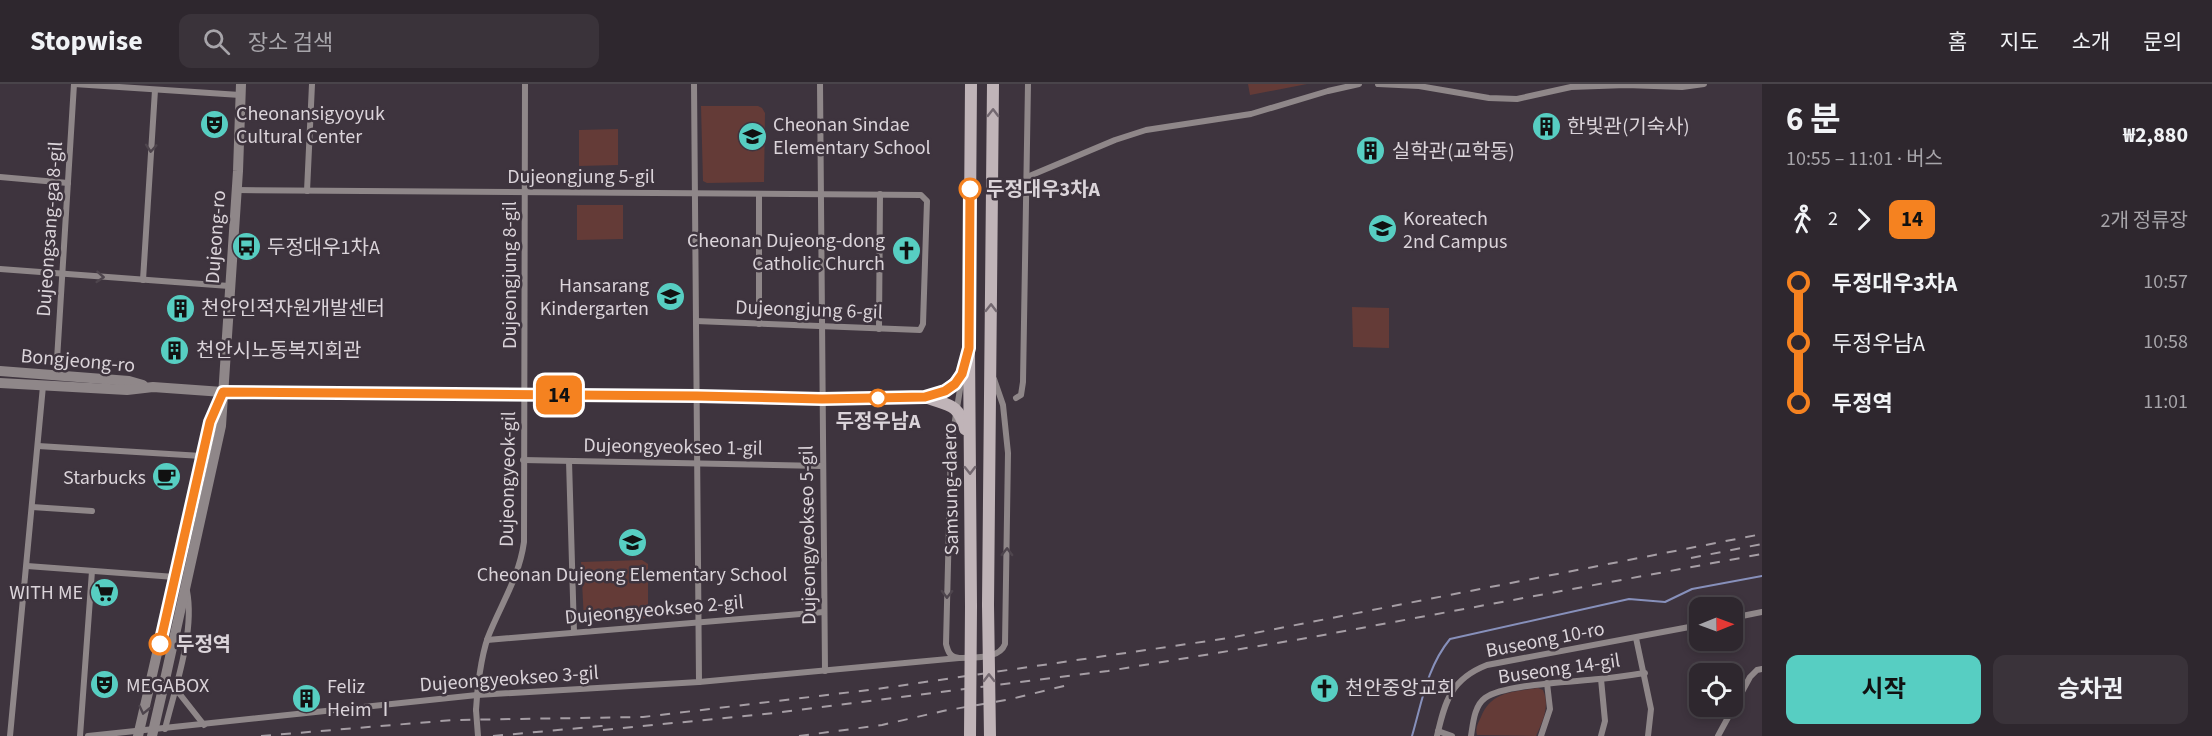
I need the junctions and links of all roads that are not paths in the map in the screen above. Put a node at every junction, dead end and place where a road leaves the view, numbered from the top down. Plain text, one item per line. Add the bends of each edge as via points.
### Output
1 (74, 84) edge
2 (312, 84) edge
3 (525, 84) edge
4 (694, 84) edge
5 (820, 84) edge
6 (971, 84) edge
7 (993, 84) edge
8 (1028, 84) edge
9 (1359, 84) edge
10 (1378, 84) edge
11 (1704, 84) edge
12 (155, 90) junction
13 (240, 90) edge
14 (0, 177) edge
15 (1026, 177) junction
16 (68, 183) junction
17 (236, 190) junction
18 (306, 191) junction
19 (525, 192) junction
20 (695, 194) junction
21 (759, 194) junction
22 (821, 195) junction
23 (880, 195) junction
24 (0, 269) edge
25 (62, 274) junction
26 (142, 280) junction
27 (229, 286) junction
28 (696, 321) junction
29 (759, 324) junction
30 (822, 326) junction
31 (879, 329) junction
32 (920, 330) joint
33 (969, 348) junction
34 (990, 367) junction
35 (0, 371) edge
36 (962, 374) junction
37 (56, 376) junction
38 (0, 383) edge
39 (44, 386) junction
40 (153, 387) junction
41 (223, 392) junction
42 (525, 395) junction
43 (697, 396) junction
44 (925, 397) junction
45 (1016, 398) dead end
46 (822, 399) junction
47 (958, 410) junction
48 (969, 444) junction
49 (38, 446) junction
50 (203, 456) junction
51 (523, 460) junction
52 (569, 461) junction
53 (697, 463) junction
54 (822, 466) junction
55 (32, 507) junction
56 (92, 511) dead end
57 (27, 566) junction
58 (92, 571) junction
59 (175, 578) junction
60 (824, 612) junction
61 (1762, 612) edge
62 (1743, 616) edge
63 (698, 621) junction
64 (1689, 627) edge
65 (574, 632) junction
66 (1636, 638) junction
67 (487, 640) junction
68 (946, 644) junction
69 (959, 658) junction
70 (934, 661) junction
71 (1762, 669) edge
72 (825, 671) junction
73 (1645, 673) junction
74 (1601, 679) junction
75 (699, 682) junction
76 (1547, 683) junction
77 (170, 686) junction
78 (477, 695) junction
79 (204, 725) junction
80 (165, 729) junction
81 (1437, 734) edge
82 (10, 736) edge
83 (80, 736) edge
84 (88, 736) edge
85 (138, 736) edge
86 (152, 736) edge
87 (478, 736) edge
88 (970, 736) edge
89 (990, 736) edge
90 (1452, 736) edge
91 (1471, 736) edge
92 (1541, 736) edge
93 (1601, 736) edge
94 (1648, 736) edge
95 (1718, 736) edge

1 - 12 street
1 - 16 street, Dujeongsang-ga 8-gil
2 - 18 street
3 - 19 street, Dujeongjung 8-gil
4 - 20 street
5 - 22 street, Dujeongyeokseo 5-gil
6 - 33 main road, Samsung-daero
34 -> 7 main road, Samsung-daero
8 - 15 street
9 - 15 street via 1251,114 1146,130
10 - 11 street via 1517,99 1572,87
12 - 13 street
12 -> 26 street
13 - 17 street, Dujeong-ro
14 - 16 street
15 - 45 street via 1023,382 1021,395
16 - 25 street, Dujeongsang-ga 8-gil
17 - 18 street, Dujeongjung 5-gil
17 - 27 street, Dujeong-ro
18 - 19 street, Dujeongjung 5-gil
19 - 20 street, Dujeongjung 5-gil
19 - 42 street, Dujeongjung 8-gil
20 - 21 street, Dujeongjung 5-gil
20 - 28 street
21 - 22 street, Dujeongjung 5-gil
21 - 29 street
22 - 23 street, Dujeongjung 5-gil
22 - 30 street, Dujeongyeokseo 5-gil
23 - 31 street
23 - 32 street, Dujeongjung 5-gil via 921,195 927,201 924,324
24 - 25 street
25 -> 26 street
25 - 37 street, Dujeongsang-ga 8-gil
26 - 27 street
27 - 41 street, Dujeong-ro
28 - 29 street, Dujeongjung 6-gil
28 - 43 street
29 - 30 street, Dujeongjung 6-gil
30 - 31 street, Dujeongjung 6-gil
30 - 46 street, Dujeongyeokseo 5-gil
31 - 32 street, Dujeongjung 6-gil
33 - 36 main road
33 - 48 main road, Samsung-daero
69 -> 34 street, Dujeongyeokseo 3-gil via 996,655 1005,644 1008,453 1003,405
89 -> 34 main road, Samsung-daero, bridge
35 - 37 street, Bongjeong-ro
36 - 44 main road via 945,391
36 - 47 street
37 - 40 street, Bongjeong-ro via 129,381
38 - 39 street, Bongjeong-ro
39 - 40 street, Bongjeong-ro via 127,390
39 - 49 street
40 - 41 street, Bongjeong-ro
41 - 42 street, Bongjeong-ro
41 - 50 street, Dujeong-ro via 210,422
41 - 77 street, Dujeong-ro via 220,426 186,586
42 - 43 street, Bongjeong-ro
42 - 51 street, Dujeongyeok-gil
43 - 46 street, Bongjeong-ro
43 - 53 street
44 - 46 street, Bongjeong-ro
44 - 47 main road
46 - 54 street, Dujeongyeokseo 5-gil
47 - 48 main road
47 -> 68 street via 951,445
48 -> 88 main road, Samsung-daero, bridge
49 - 50 street
49 - 55 street
50 - 59 street, Dujeong-ro
51 - 52 street, Dujeongyeokseo 1-gil
51 - 67 street, Dujeongyeok-gil via 524,542 520,564
52 - 53 street, Dujeongyeokseo 1-gil
52 - 65 street
53 - 54 street, Dujeongyeokseo 1-gil
53 - 63 street
54 - 60 street, Dujeongyeokseo 5-gil
55 - 56 street
55 - 57 street
57 - 58 street
57 - 82 street
58 - 59 street
58 - 83 street
59 -> 85 street, Dujeong-ro, bridge
60 - 63 street, Dujeongyeokseo 2-gil
60 - 72 street, Dujeongyeokseo 5-gil
61 - 62 street
63 - 65 street, Dujeongyeokseo 2-gil
63 - 75 street
64 - 66 street, Buseong 10-ro
65 - 67 street, Dujeongyeokseo 2-gil
66 - 73 street
66 - 81 street, Buseong 10-ro via 1472,671 1451,693
67 - 78 street, Dujeongyeok-gil
68 - 69 street via 948,652
68 - 70 street via 944,653
69 - 70 street, Dujeongyeokseo 3-gil
70 - 72 street, Dujeongyeokseo 3-gil
71 - 95 street via 1750,677
72 - 75 street, Dujeongyeokseo 3-gil
73 - 74 street, Buseong 14-gil
73 - 94 street via 1651,709
74 - 76 street, Buseong 14-gil
74 - 93 street via 1605,721
75 - 78 street, Dujeongyeokseo 3-gil
76 - 91 street, Buseong 14-gil via 1494,693 1483,699 1476,709
76 - 92 street via 1550,709
77 - 79 street
77 - 80 street
77 - 86 street, Dujeong-ro, bridge
78 - 79 street, Dujeongyeokseo 3-gil
78 - 87 street, Dujeongyeok-gil, bridge
79 - 80 street, Dujeongyeokseo 3-gil
80 - 84 street, Dujeongyeokseo 3-gil
81 - 90 street

